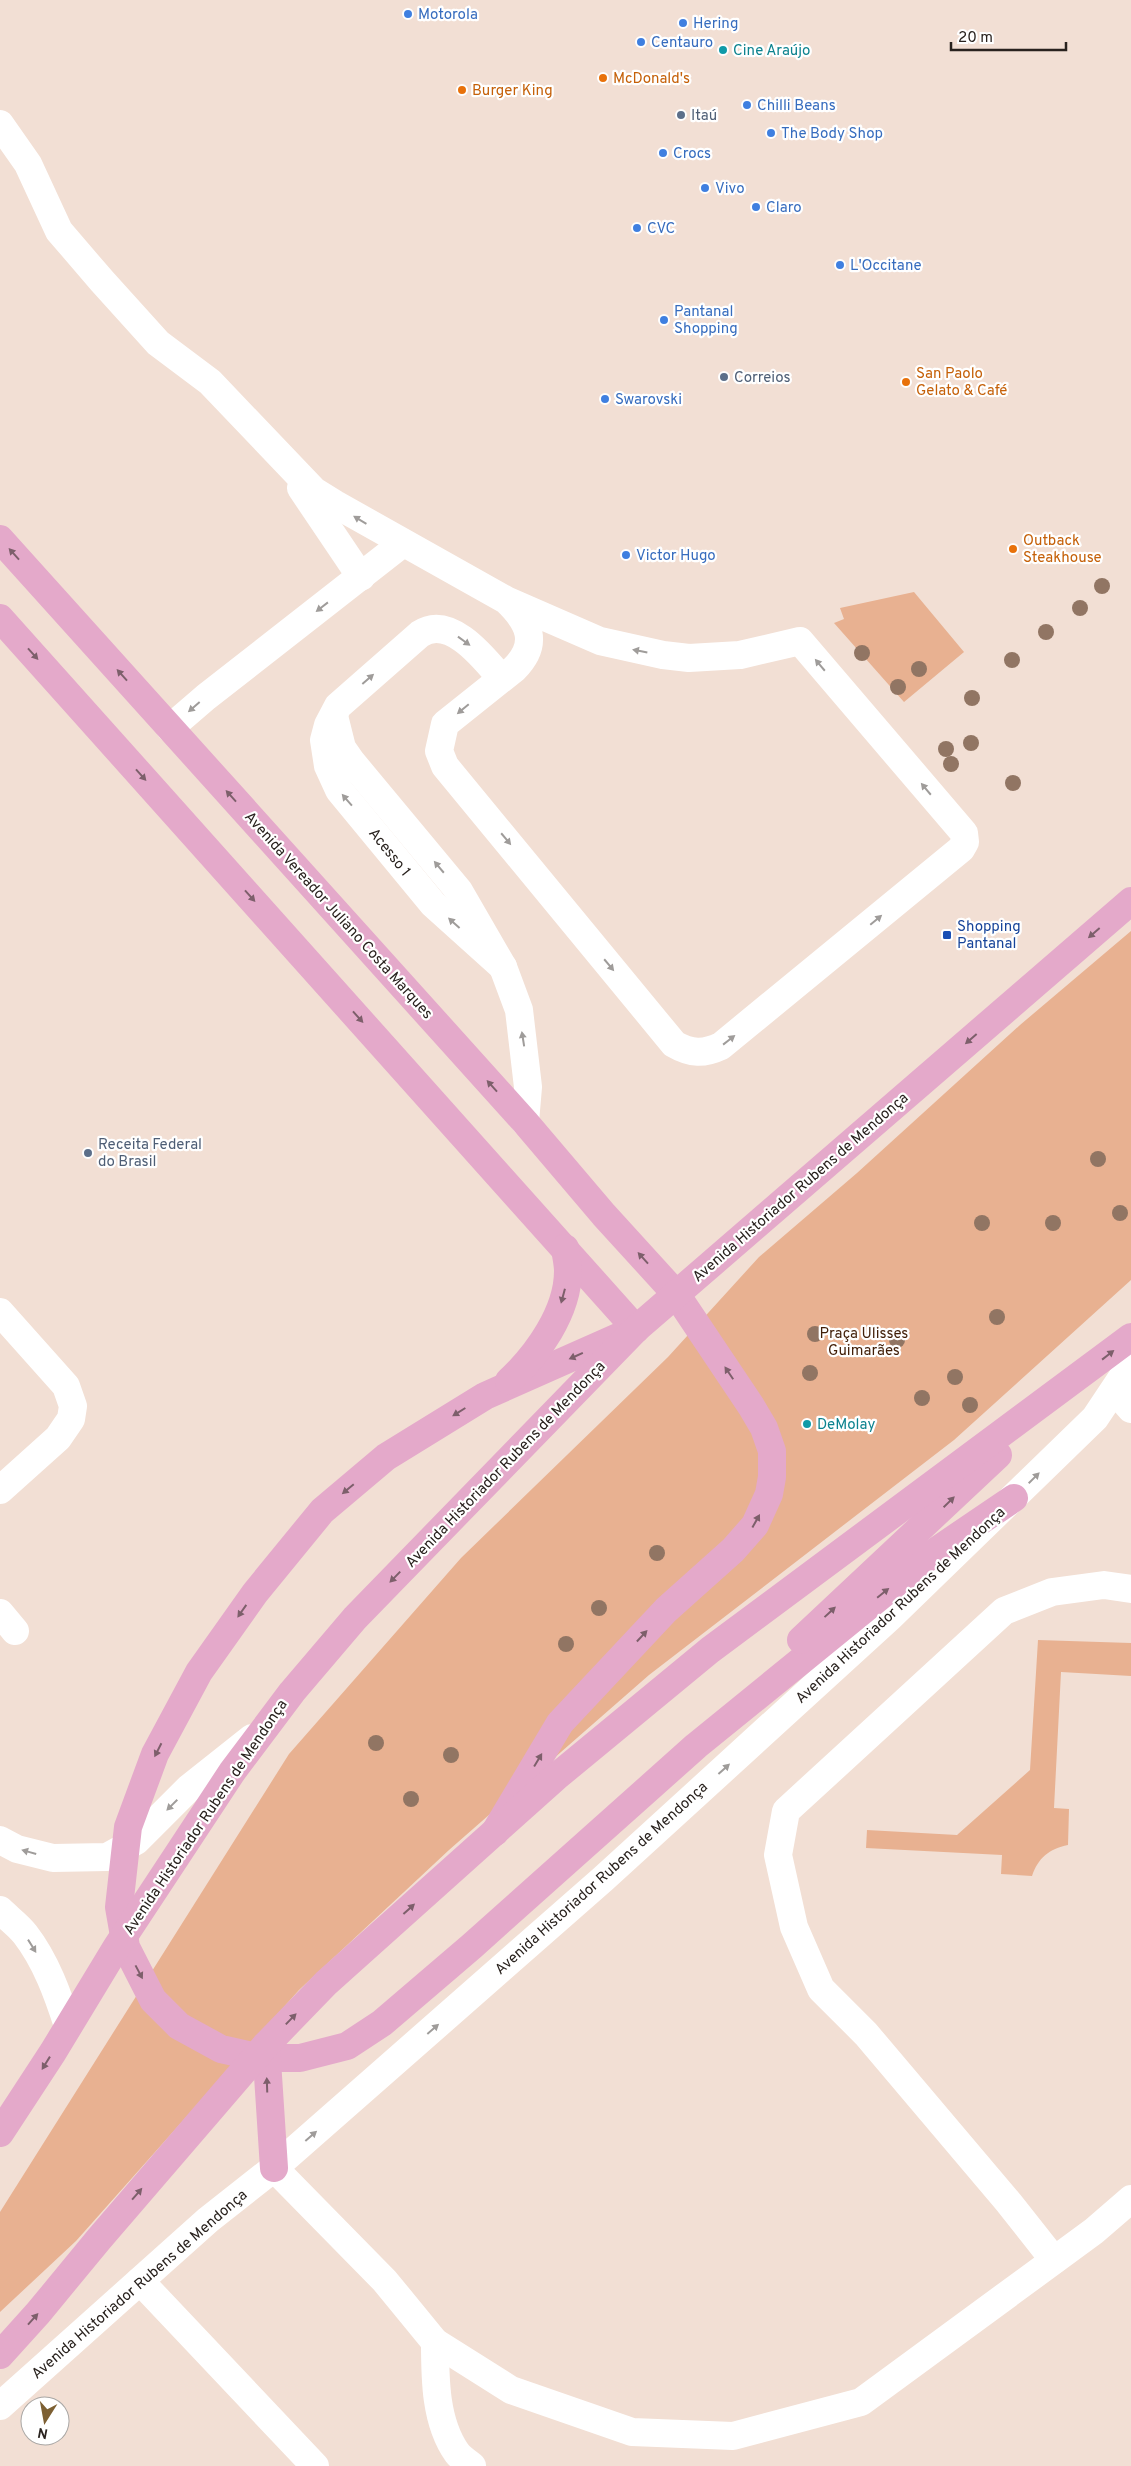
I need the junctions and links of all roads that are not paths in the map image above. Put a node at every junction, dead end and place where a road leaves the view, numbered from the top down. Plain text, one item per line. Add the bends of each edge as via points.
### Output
1 (0, 124) edge
2 (279, 456) junction
3 (0, 539) edge
4 (403, 543) junction
5 (360, 577) junction
6 (506, 600) junction
7 (0, 618) edge
8 (501, 678) junction
9 (170, 728) junction
10 (1131, 902) edge
11 (525, 1122) junction
12 (565, 1248) junction
13 (676, 1294) junction
14 (0, 1312) edge
15 (636, 1329) junction
16 (1131, 1337) edge
17 (1131, 1364) edge
18 (1084, 1373) junction
19 (502, 1388) junction
20 (1123, 1400) edge
21 (0, 1490) edge
22 (1014, 1498) junction
23 (1131, 1589) edge
24 (263, 1730) junction
25 (696, 1746) junction
26 (495, 1832) junction
27 (0, 1840) edge
28 (0, 1910) edge
29 (68, 2026) junction
30 (266, 2045) junction
31 (0, 2133) edge
32 (274, 2168) junction
33 (1131, 2199) edge
34 (1054, 2260) junction
35 (140, 2281) junction
36 (435, 2342) junction
37 (0, 2354) edge
38 (0, 2406) edge
39 (315, 2466) edge
40 (472, 2466) edge

1 - 2 street via 28,164 59,231 158,343 210,382
4 -> 2 street via 314,491
2 - 5 street
9 -> 3 main road, Avenida Vereador Juliano Costa Marques
4 - 5 street
4 - 6 street
5 -> 9 street
6 - 8 street via 518,612 530,638 523,660
8 -> 6 street via 445,724 439,750 445,766 674,1044 684,1049 707,1053 721,1046 954,856 965,842 964,833 800,641 740,655 689,658 663,655 600,641
7 -> 12 main road
11 -> 8 street, Acesso 1 via 528,1088 519,1010 503,967 458,891 342,748 334,714 343,701 420,634 438,628 455,634 472,647
11 -> 9 main road, Avenida Vereador Juliano Costa Marques
10 -> 13 main road, Avenida Historiador Rubens de Mendonça
13 -> 11 main road, Avenida Vereador Juliano Costa Marques
12 - 15 main road
12 -> 19 main road via 568,1272 563,1300 550,1330 526,1366
13 - 15 main road, Avenida Historiador Rubens de Mendonça
26 -> 13 main road, Avenida Vereador Juliano Costa Marques via 560,1723 666,1610 733,1550 755,1525 769,1494 772,1451 764,1428
14 - 21 street via 66,1386 73,1406 71,1419 58,1438
15 -> 19 main road
15 -> 24 main road, Avenida Historiador Rubens de Mendonça via 355,1618
18 -> 16 main road
17 - 20 street, Avenida Historiador Rubens de Mendonça
25 -> 18 main road via 823,1618
18 - 26 main road via 710,1650 556,1777
19 -> 25 main road via 386,1458 322,1511 255,1593 199,1672 155,1754 128,1826 119,1908 126,1947 153,2000 179,2026 221,2049 261,2058 300,2058 347,2046 382,2023 472,1946
22 -> 20 street, Avenida Historiador Rubens de Mendonça via 1095,1418
25 -> 22 main road via 936,1551
32 -> 22 street, Avenida Historiador Rubens de Mendonça via 604,1879
23 - 34 street via 1104,1585 1052,1592 1004,1611 786,1811 778,1855 794,1927 821,1988 872,2041
24 -> 27 street via 189,1788 136,1841 112,1854 91,1858 53,1858 17,1849
24 - 29 main road, Avenida Historiador Rubens de Mendonça via 116,1948
30 -> 26 main road via 326,1984
28 -> 29 street via 25,1934 42,1962
29 -> 31 main road, Avenida Historiador Rubens de Mendonça
32 -> 30 main road
37 -> 30 main road
32 - 35 street, Avenida Historiador Rubens de Mendonça via 208,2220
32 - 36 street via 385,2281
33 - 34 street
34 - 36 street via 861,2402 733,2436 632,2432 511,2390
35 - 38 street, Avenida Historiador Rubens de Mendonça
35 - 39 street
36 - 40 street via 434,2388 443,2423 457,2453

